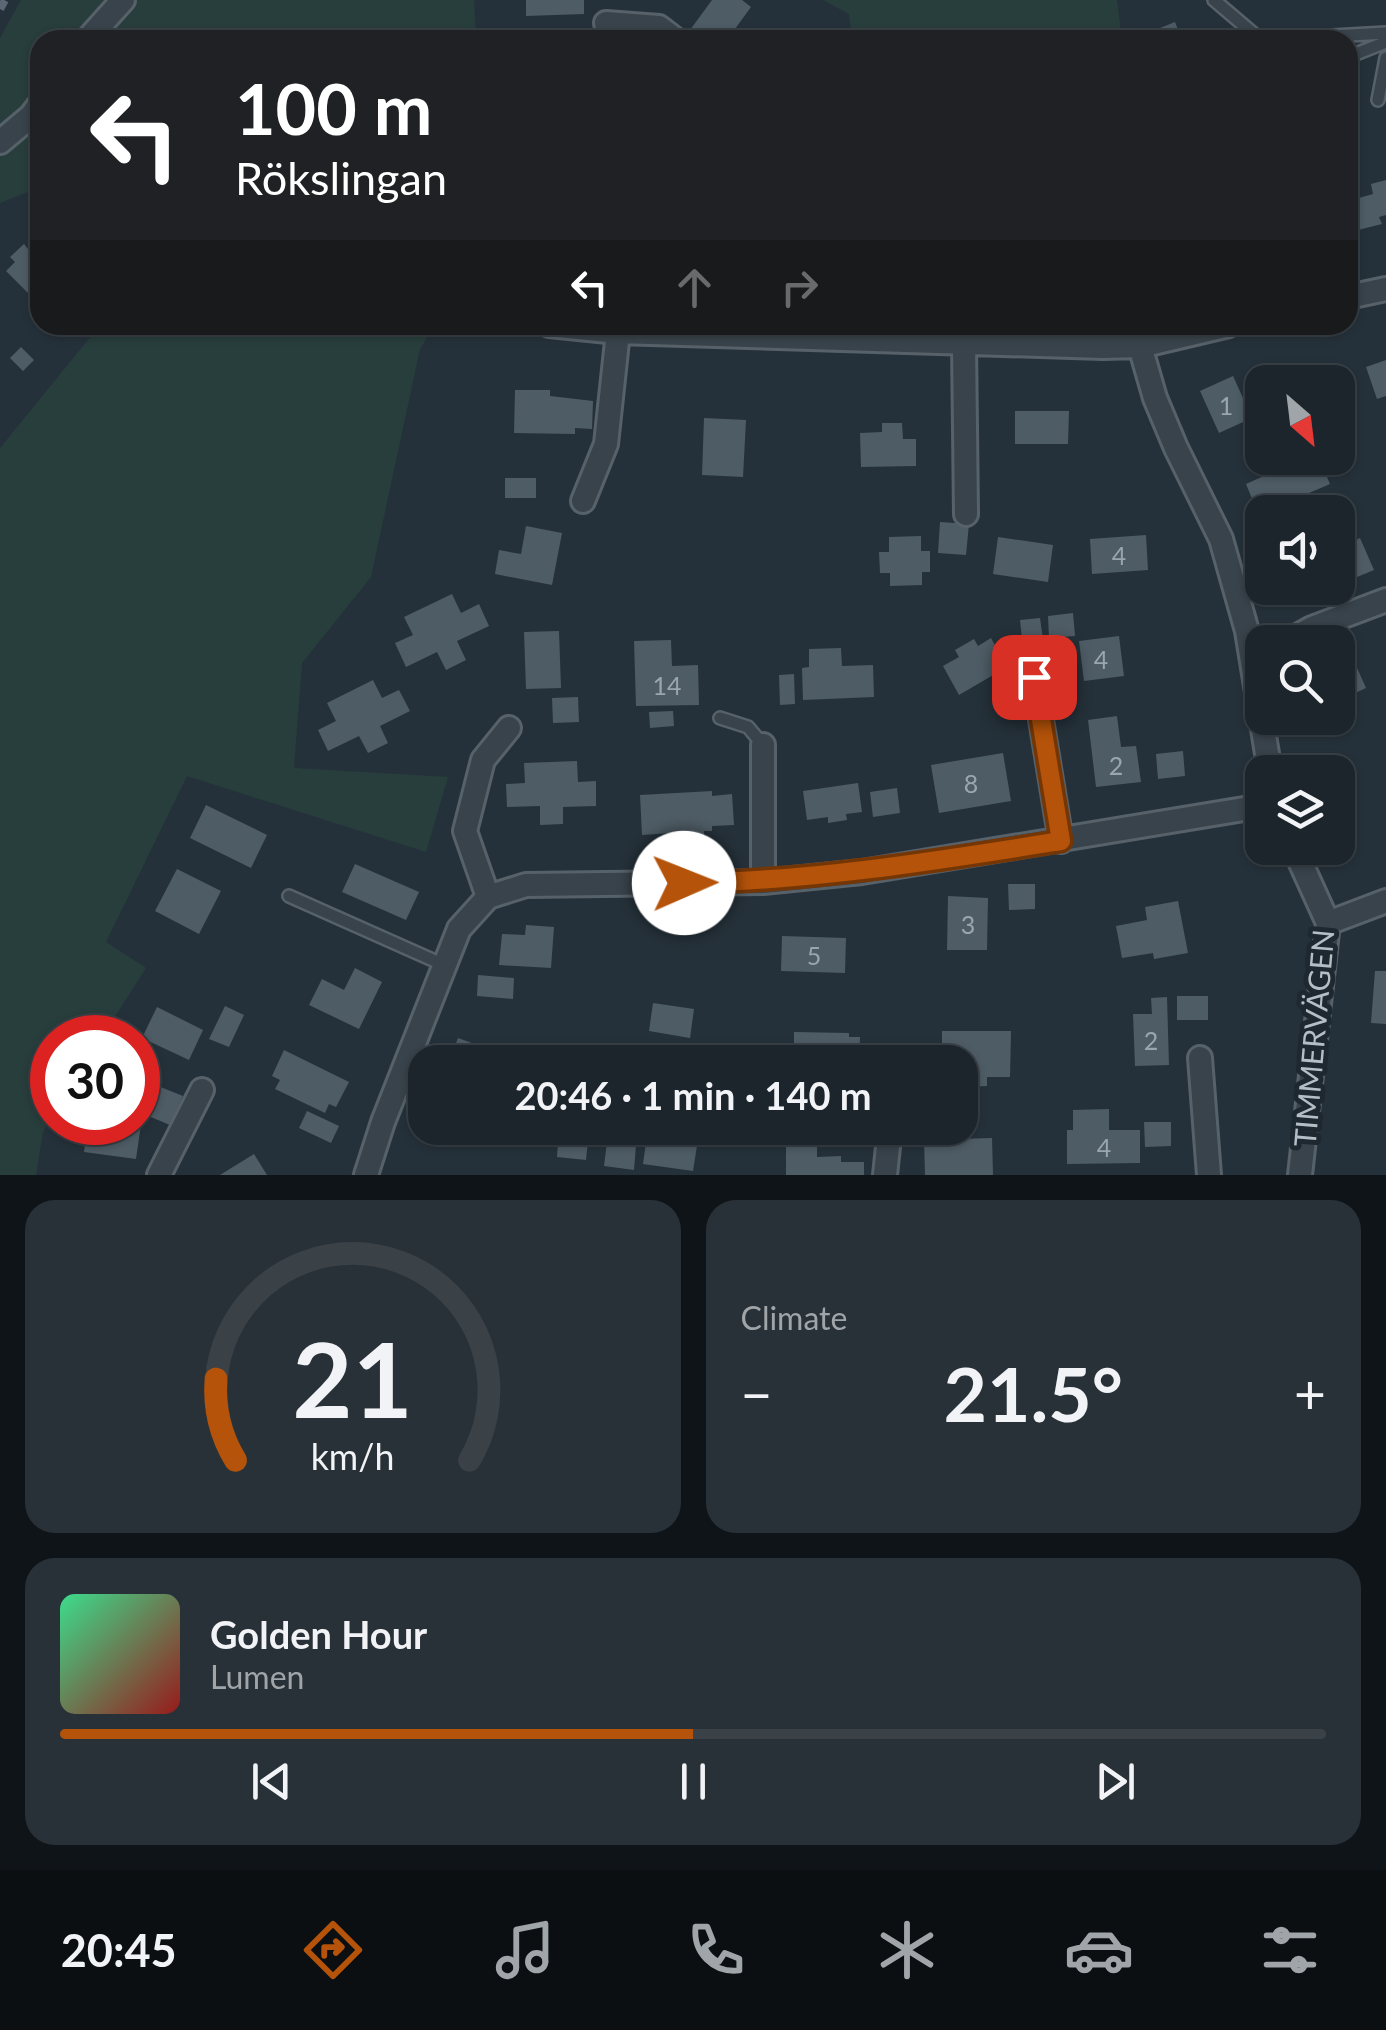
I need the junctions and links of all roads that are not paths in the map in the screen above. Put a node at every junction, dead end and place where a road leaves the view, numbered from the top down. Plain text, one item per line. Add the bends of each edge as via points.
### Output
1 (123, 0) edge
2 (1214, 0) edge
3 (606, 23) dead end
4 (96, 30) edge
5 (662, 30) edge
6 (1249, 30) edge
7 (1386, 32) edge
8 (1358, 34) edge
9 (1386, 42) edge
10 (1358, 53) edge
11 (1386, 58) edge
12 (1378, 100) dead end
13 (30, 117) edge
14 (0, 142) edge
15 (1386, 288) edge
16 (1358, 295) edge
17 (618, 335) edge
18 (831, 335) edge
19 (1186, 335) edge
20 (964, 343) junction
21 (1140, 346) junction
22 (583, 501) dead end
23 (966, 514) dead end
24 (1386, 600) edge
25 (1245, 625) edge
26 (1320, 625) edge
27 (1034, 677) dead end
28 (720, 718) dead end
29 (509, 728) dead end
30 (763, 745) joint
31 (1245, 809) edge
32 (1061, 841) junction
33 (1302, 865) edge
34 (763, 882) junction
35 (289, 896) dead end
36 (488, 897) junction
37 (1386, 901) edge
38 (1328, 924) junction
39 (444, 965) junction
40 (1200, 1058) dead end
41 (202, 1090) dead end
42 (888, 1145) edge
43 (159, 1175) edge
44 (367, 1175) edge
45 (885, 1175) edge
46 (1209, 1175) edge
47 (1300, 1175) edge

1 - 4 street
2 - 6 lane
3 - 5 street
7 - 8 lane
9 - 10 lane
11 - 12 lane
13 - 14 street
15 - 16 street
17 - 22 street via 606,444
18 - 20 street
19 - 21 street
20 - 21 street
20 - 23 street
21 - 25 street via 1155,398 1221,539
24 - 26 street
27 - 32 street
28 - 30 lane via 748,727
29 - 36 street via 483,760 465,831
30 - 34 street
31 - 32 street
32 - 34 street
33 - 38 street, TIMMERVÄGEN
34 - 36 street via 526,885
35 - 39 lane
36 - 39 street via 459,930
37 - 38 street
38 - 47 street, TIMMERVÄGEN
39 - 44 street
40 - 46 street
41 - 43 street
42 - 45 street

